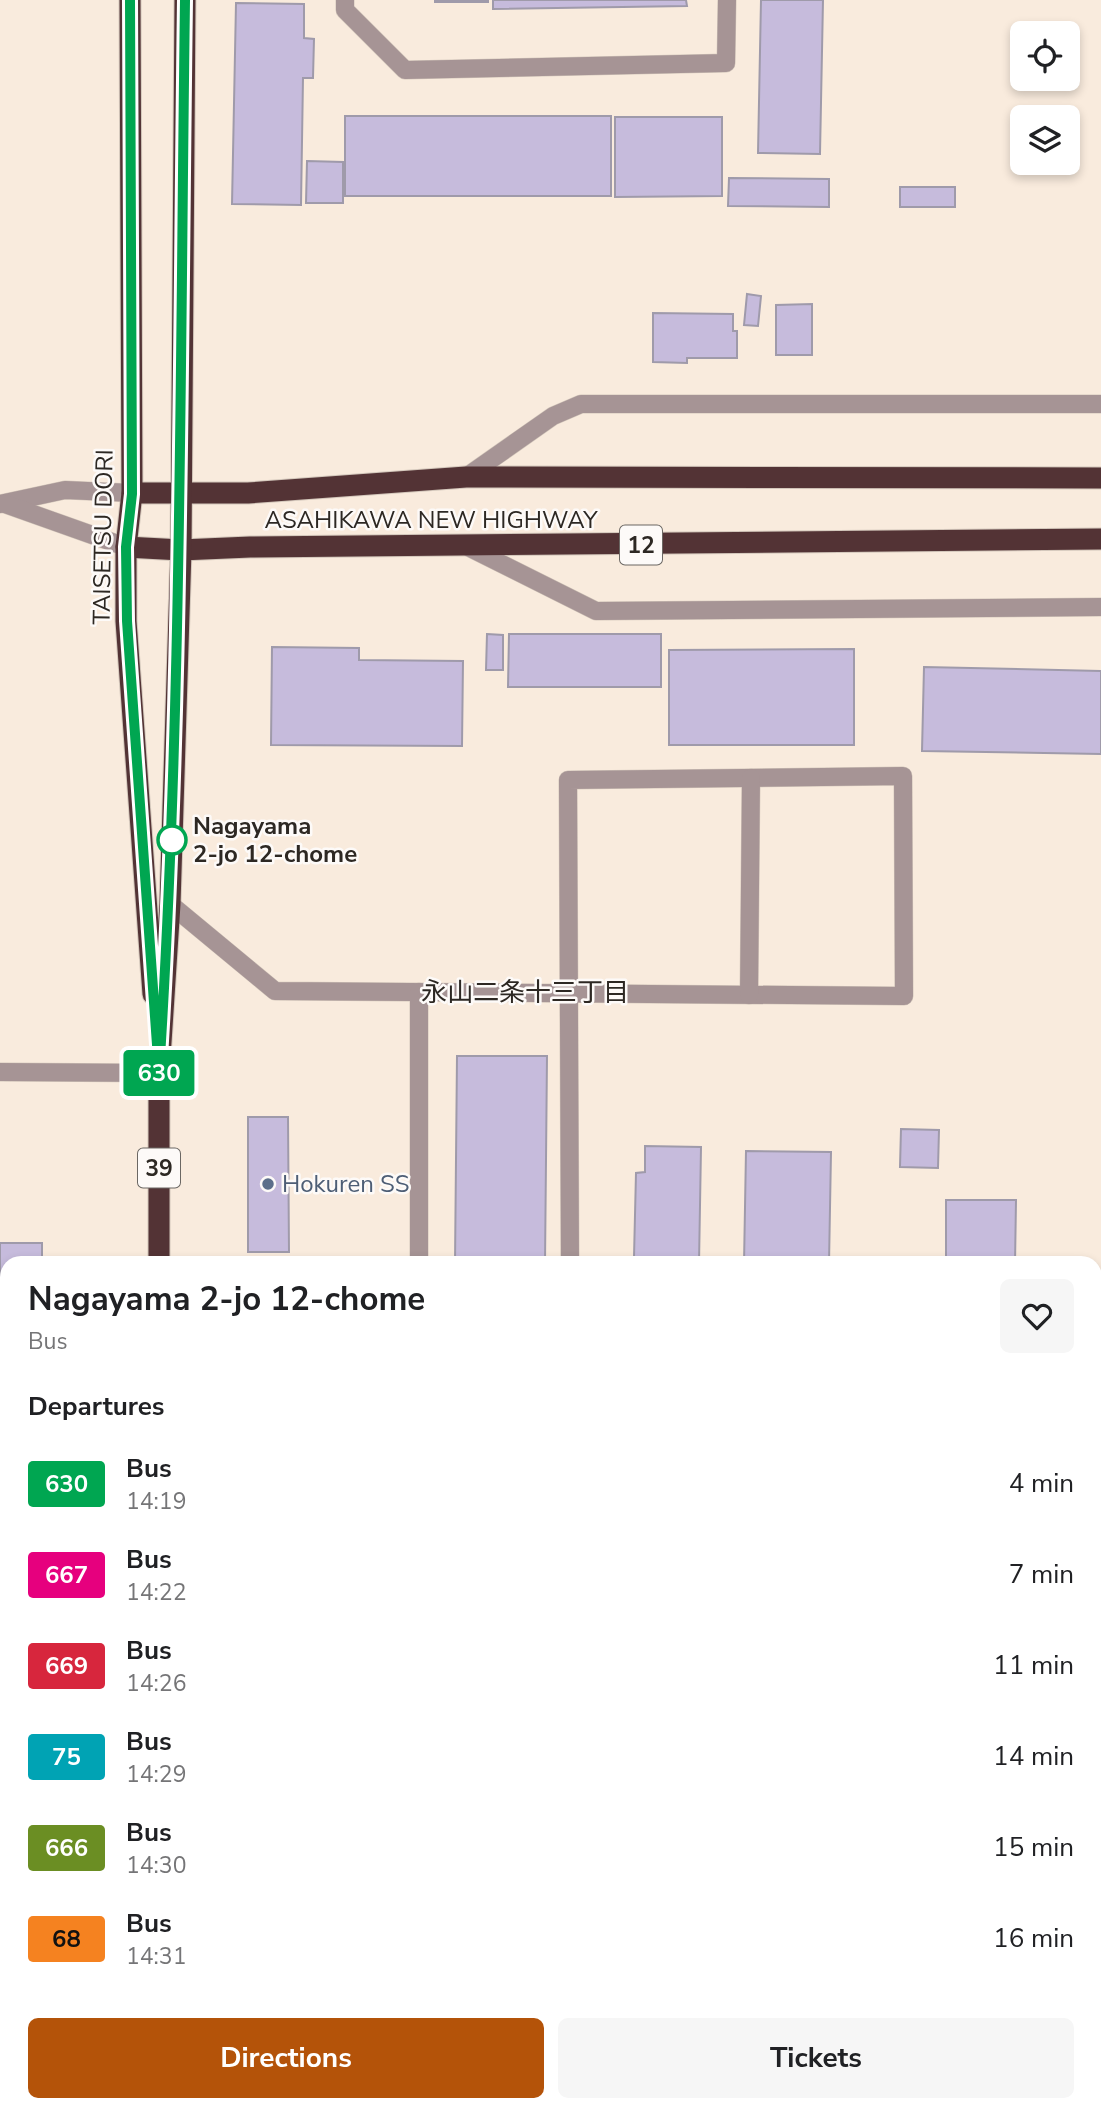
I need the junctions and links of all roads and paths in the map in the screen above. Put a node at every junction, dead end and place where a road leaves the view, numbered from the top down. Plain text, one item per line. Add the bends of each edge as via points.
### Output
1 (130, 0) edge
2 (185, 0) edge
3 (345, 0) edge
4 (727, 0) edge
5 (1101, 404) edge
6 (466, 477) junction
7 (1101, 478) edge
8 (132, 494) junction
9 (182, 494) junction
10 (2, 504) edge
11 (1101, 539) edge
12 (126, 547) junction
13 (468, 547) junction
14 (181, 550) junction
15 (1101, 607) edge
16 (751, 778) junction
17 (170, 904) junction
18 (419, 992) junction
19 (569, 993) junction
20 (750, 995) junction
21 (0, 1072) edge
22 (159, 1073) junction
23 (159, 1256) edge
24 (419, 1256) edge
25 (570, 1256) edge

1 - 8 highway, TAISETSU DORI / 39
2 - 9 highway, TAISETSU DORI / 39
3 - 4 street via 345,10 405,70 726,62
5 - 6 street via 581,404 553,416
6 - 7 highway, ASAHIKAWA NEW HIGHWAY
6 - 9 highway, ASAHIKAWA NEW HIGHWAY
8 - 9 highway, ASAHIKAWA NEW HIGHWAY
8 - 10 street via 65,490
8 - 12 highway, TAISETSU DORI / 39
9 - 14 highway, TAISETSU DORI / 39
10 - 12 street
11 - 13 highway, ASAHIKAWA NEW HIGHWAY / 12
12 - 14 highway, 12
12 - 22 highway, TAISETSU DORI / 39 via 127,621
13 - 14 highway, ASAHIKAWA NEW HIGHWAY / 12
13 - 15 street via 596,611
14 - 17 highway, TAISETSU DORI / 39
16 - 19 street via 568,780
16 - 20 street
16 - 20 street via 903,776 904,996
17 - 18 street via 275,991
17 - 22 highway, TAISETSU DORI / 39
18 - 19 street
18 - 24 street
19 - 20 street
19 - 25 street
21 - 22 street
22 - 23 highway, TAISETSU DORI / 39

